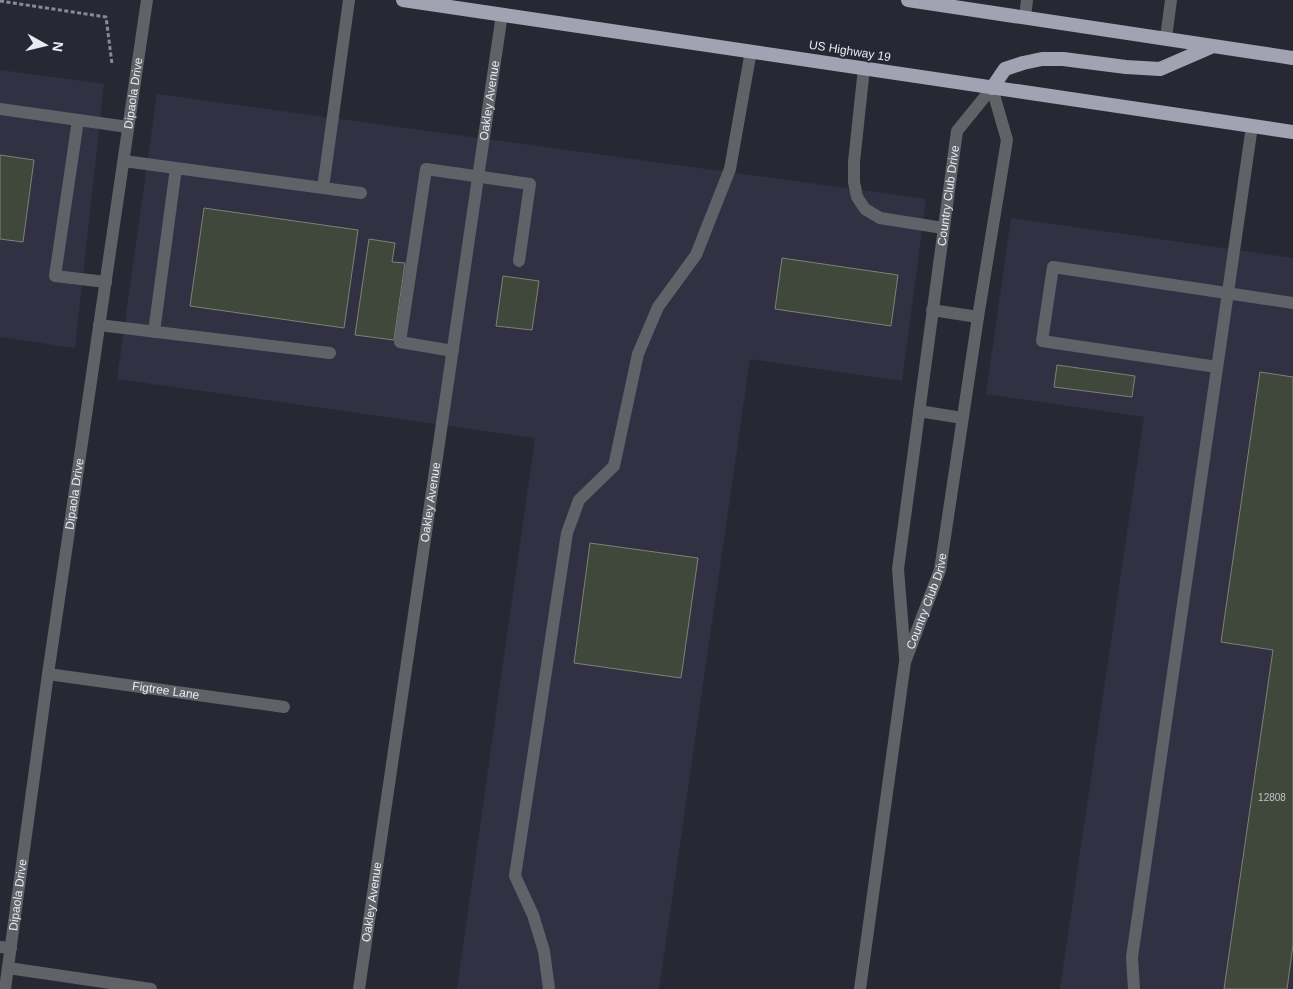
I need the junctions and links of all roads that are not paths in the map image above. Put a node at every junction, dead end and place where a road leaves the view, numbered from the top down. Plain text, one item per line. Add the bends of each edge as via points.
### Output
1 (147, 0) edge
2 (349, 0) edge
3 (403, 0) edge
4 (908, 0) edge
5 (1027, 0) edge
6 (1171, 0) edge
7 (973, 5) edge
8 (502, 14) junction
9 (1025, 17) junction
10 (1166, 38) junction
11 (1214, 46) junction
12 (751, 51) junction
13 (1293, 58) edge
14 (864, 68) junction
15 (992, 88) junction
16 (0, 109) edge
17 (78, 120) junction
18 (1293, 124) edge
19 (1252, 126) junction
20 (128, 127) junction
21 (1293, 132) edge
22 (124, 162) junction
23 (176, 168) junction
24 (479, 176) junction
25 (324, 188) junction
26 (361, 193) dead end
27 (943, 228) junction
28 (519, 261) dead end
29 (106, 282) junction
30 (1228, 294) junction
31 (1293, 303) edge
32 (932, 310) junction
33 (978, 316) junction
34 (99, 325) junction
35 (154, 332) junction
36 (453, 351) junction
37 (330, 353) dead end
38 (1217, 367) junction
39 (918, 411) junction
40 (962, 418) junction
41 (906, 662) junction
42 (48, 674) junction
43 (284, 707) dead end
44 (5, 948) edge
45 (8, 968) junction
46 (5, 989) edge
47 (151, 989) edge
48 (359, 989) edge
49 (549, 989) edge
50 (860, 989) edge
51 (1134, 989) edge

1 - 20 street, Dipaola Drive
2 - 25 street
3 - 8 highway, US Highway 19
4 - 7 highway
5 - 9 street
6 - 10 street
7 - 9 highway
8 - 12 highway, US Highway 19
8 - 24 street, Oakley Avenue
9 - 10 highway
10 - 11 highway
11 - 13 highway
11 - 15 highway via 1160,70 1042,59 1005,69
12 - 14 highway, US Highway 19
12 - 49 street via 730,169 696,255 658,308 638,354 614,466 579,500 567,533 515,876 533,915 544,951
14 - 15 highway, US Highway 19
14 - 27 street via 854,162 857,197 865,209 880,218
15 - 19 highway, US Highway 19
15 - 27 street, Country Club Drive via 957,131
15 - 33 street, Country Club Drive via 1007,140
16 - 17 street
17 - 20 street
17 - 29 street via 55,276
18 - 19 highway
19 - 21 highway, US Highway 19
19 - 30 street
20 - 22 street, Dipaola Drive
22 - 23 street
22 - 29 street, Dipaola Drive
23 - 25 street
23 - 35 street
24 - 28 street via 530,184
24 - 36 street, Oakley Avenue
24 - 36 street via 426,168 400,342
25 - 26 street
27 - 32 street, Country Club Drive
29 - 34 street, Dipaola Drive
30 - 31 street
30 - 38 street
30 - 38 street via 1053,267 1042,341
32 - 33 street
32 - 39 street, Country Club Drive
33 - 40 street, Country Club Drive
34 - 35 street
34 - 42 street, Dipaola Drive
35 - 37 street
36 - 48 street, Oakley Avenue
38 - 51 street via 1132,957
39 - 40 street
39 - 41 street, Country Club Drive via 898,569
40 - 41 street, Country Club Drive via 940,570
41 - 50 street, Country Club Drive
42 - 43 street, Figtree Lane
42 - 44 street, Dipaola Drive
44 - 45 street, Dipaola Drive
45 - 46 street, Dipaola Drive
45 - 47 street

